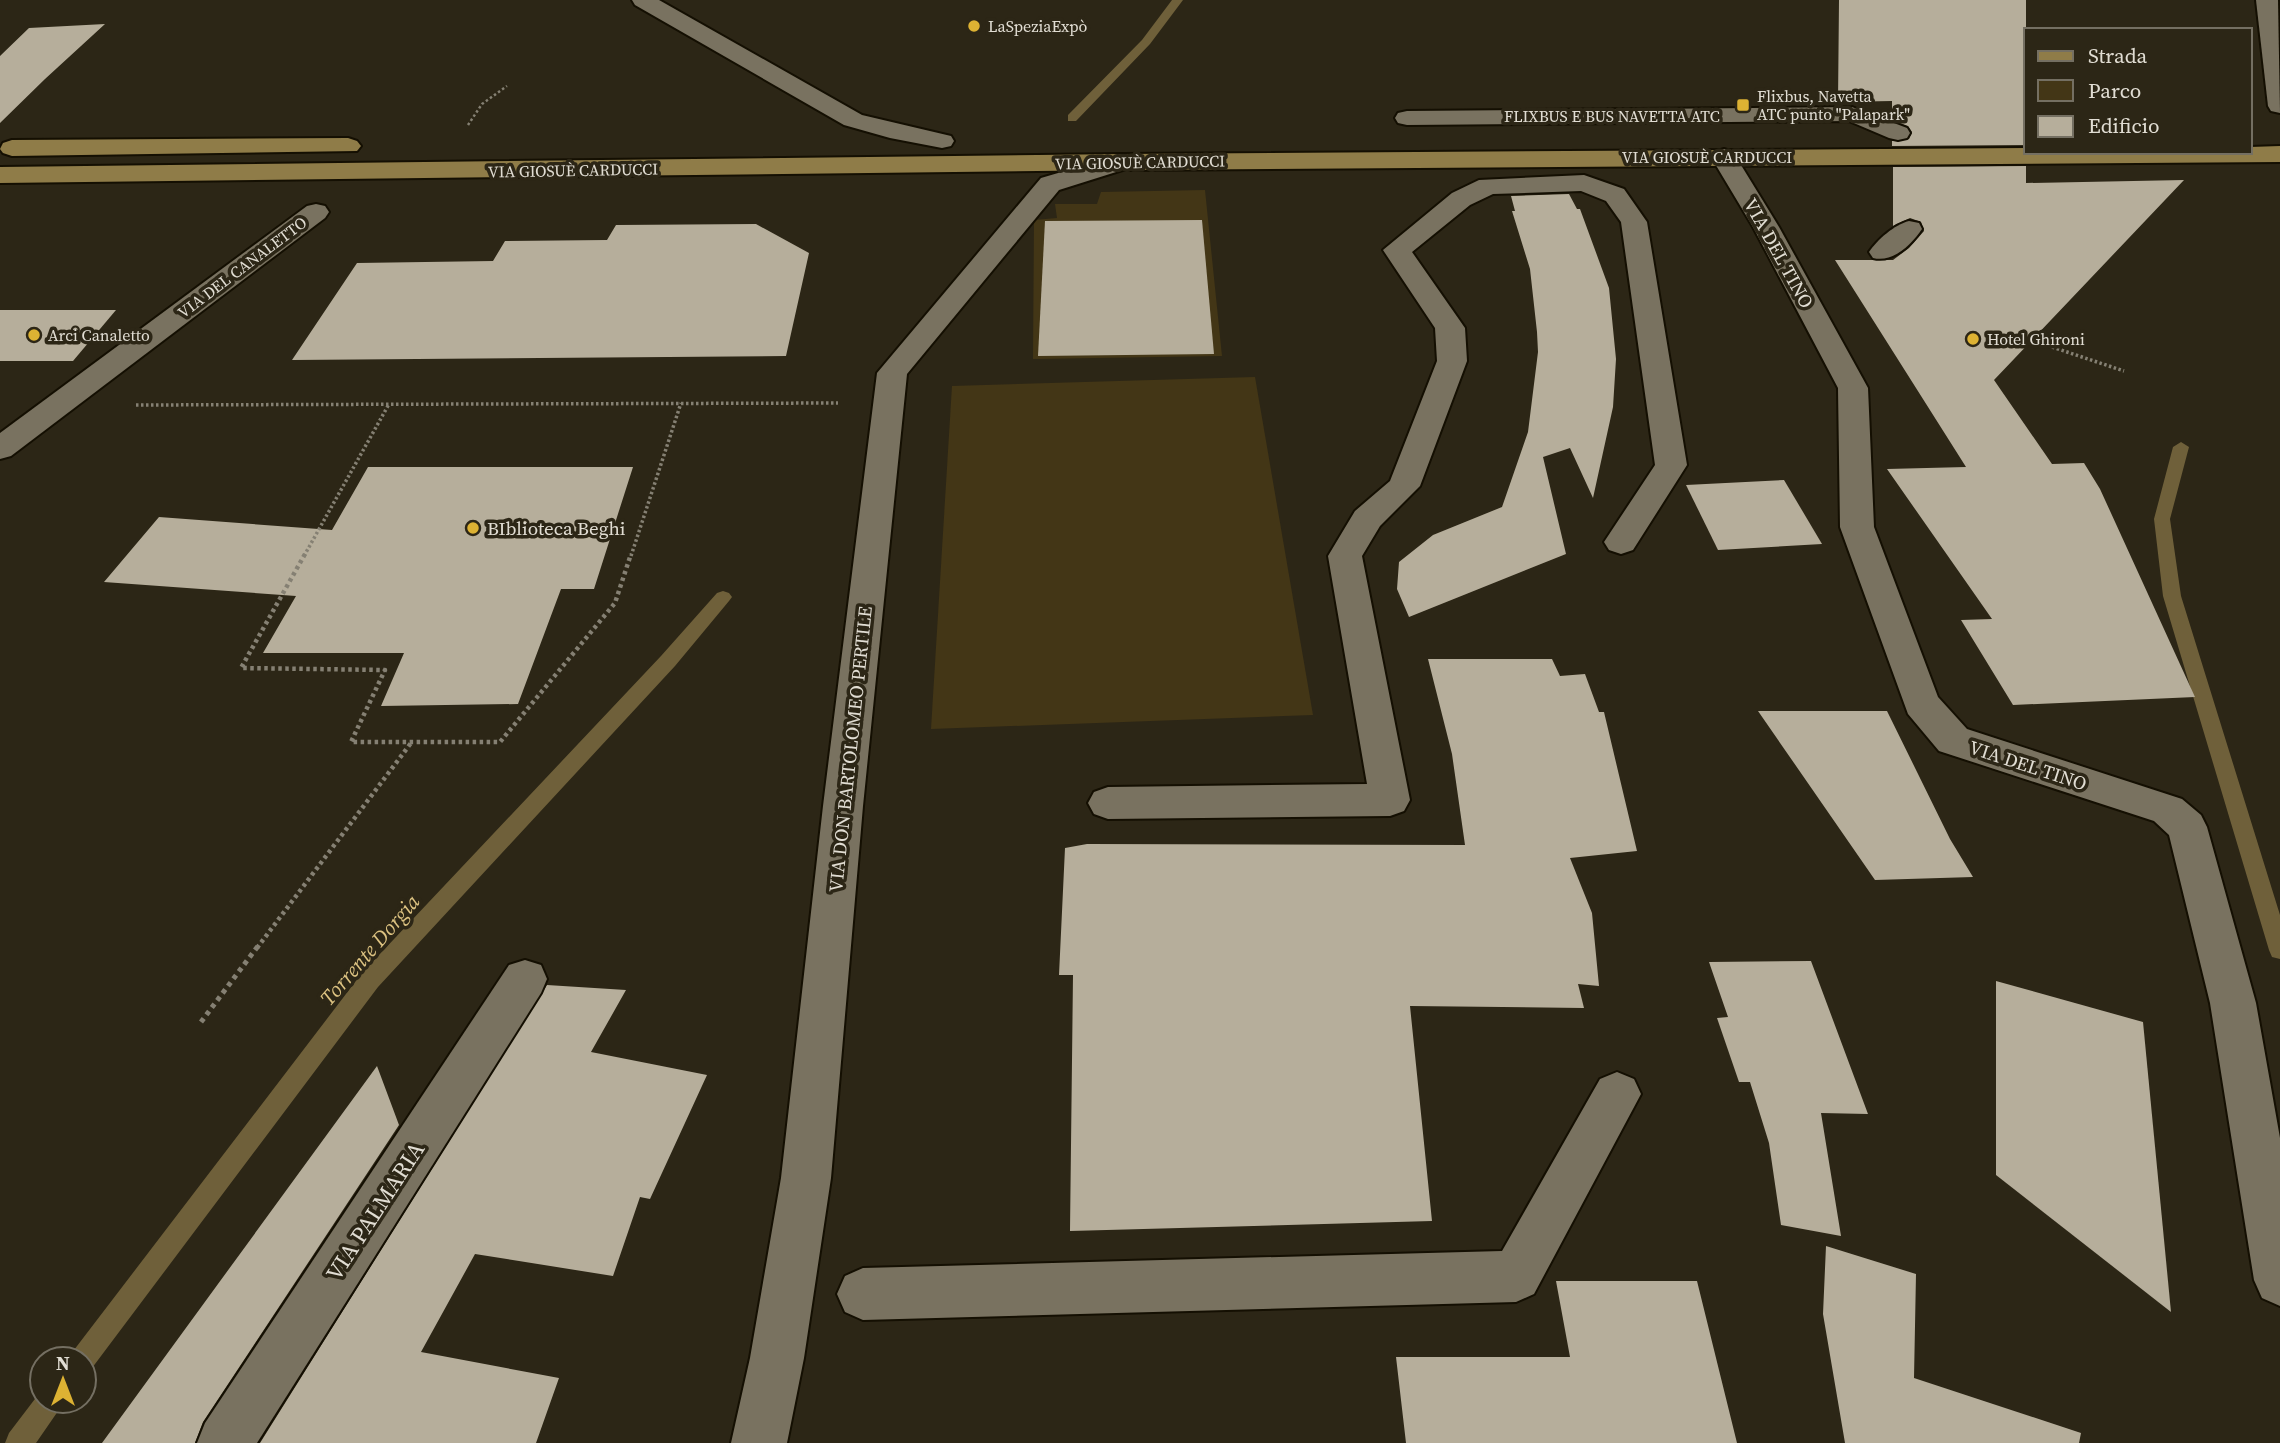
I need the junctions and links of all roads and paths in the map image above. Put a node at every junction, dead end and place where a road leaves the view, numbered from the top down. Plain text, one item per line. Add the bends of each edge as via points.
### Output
1 (643, 0) edge
2 (2271, 6) edge
3 (2275, 40) edge
4 (507, 86) dead end
5 (482, 104) dead end
6 (2280, 106) edge
7 (1407, 118) dead end
8 (2024, 132) edge
9 (1898, 133) junction
10 (942, 141) junction
11 (625, 144) dead end
12 (369, 146) dead end
13 (0, 148) edge
14 (2280, 154) edge
15 (1724, 157) junction
16 (1123, 162) junction
17 (0, 175) edge
18 (316, 212) dead end
19 (1909, 229) dead end
20 (1883, 252) dead end
21 (2052, 347) dead end
22 (2124, 371) dead end
23 (841, 402) dead end
24 (681, 403) junction
25 (389, 404) junction
26 (58, 405) junction
27 (2, 447) edge
28 (1621, 542) dead end
29 (411, 743) junction
30 (1108, 803) dead end
31 (526, 979) dead end
32 (201, 1022) dead end
33 (1617, 1094) dead end
34 (2280, 1280) edge
35 (863, 1294) dead end
36 (225, 1443) edge
37 (759, 1443) edge

1 - 10 street via 853,120
2 - 3 street
3 - 6 street
4 - 5 path
7 - 9 street, FLIXBUS E BUS NAVETTA ATC via 1852,114
8 - 9 main road, VIA GIOSUÈ CARDUCCI
9 - 10 main road, VIA GIOSUÈ CARDUCCI
10 - 11 main road, VIA GIOSUÈ CARDUCCI
12 - 13 main road
14 - 15 main road, VIA GIOSUÈ CARDUCCI
15 - 16 main road, VIA GIOSUÈ CARDUCCI
15 - 34 street, VIA DEL TINO via 1853,388 1857,527 1921,704 1954,740 2168,810 2187,827 2233,1003
16 - 17 main road, VIA GIOSUÈ CARDUCCI
16 - 37 street, VIA DON BARTOLOMEO PERTILE via 1050,184 892,373 806,1178
18 - 26 street, VIA DEL CANALETTO
19 - 20 street
21 - 22 path
23 - 24 path
24 - 25 path
24 - 29 path via 615,603 500,741
25 - 26 path
25 - 29 path via 241,668 385,670 351,741
26 - 27 street, VIA DEL CANALETTO
28 - 30 street via 1671,465 1634,222 1615,195 1584,183 1488,186 1461,199 1397,250 1450,328 1452,361 1404,486 1367,519 1345,556 1390,800
29 - 32 path
31 - 36 street, VIA PALMARIA
33 - 35 street via 1516,1276

